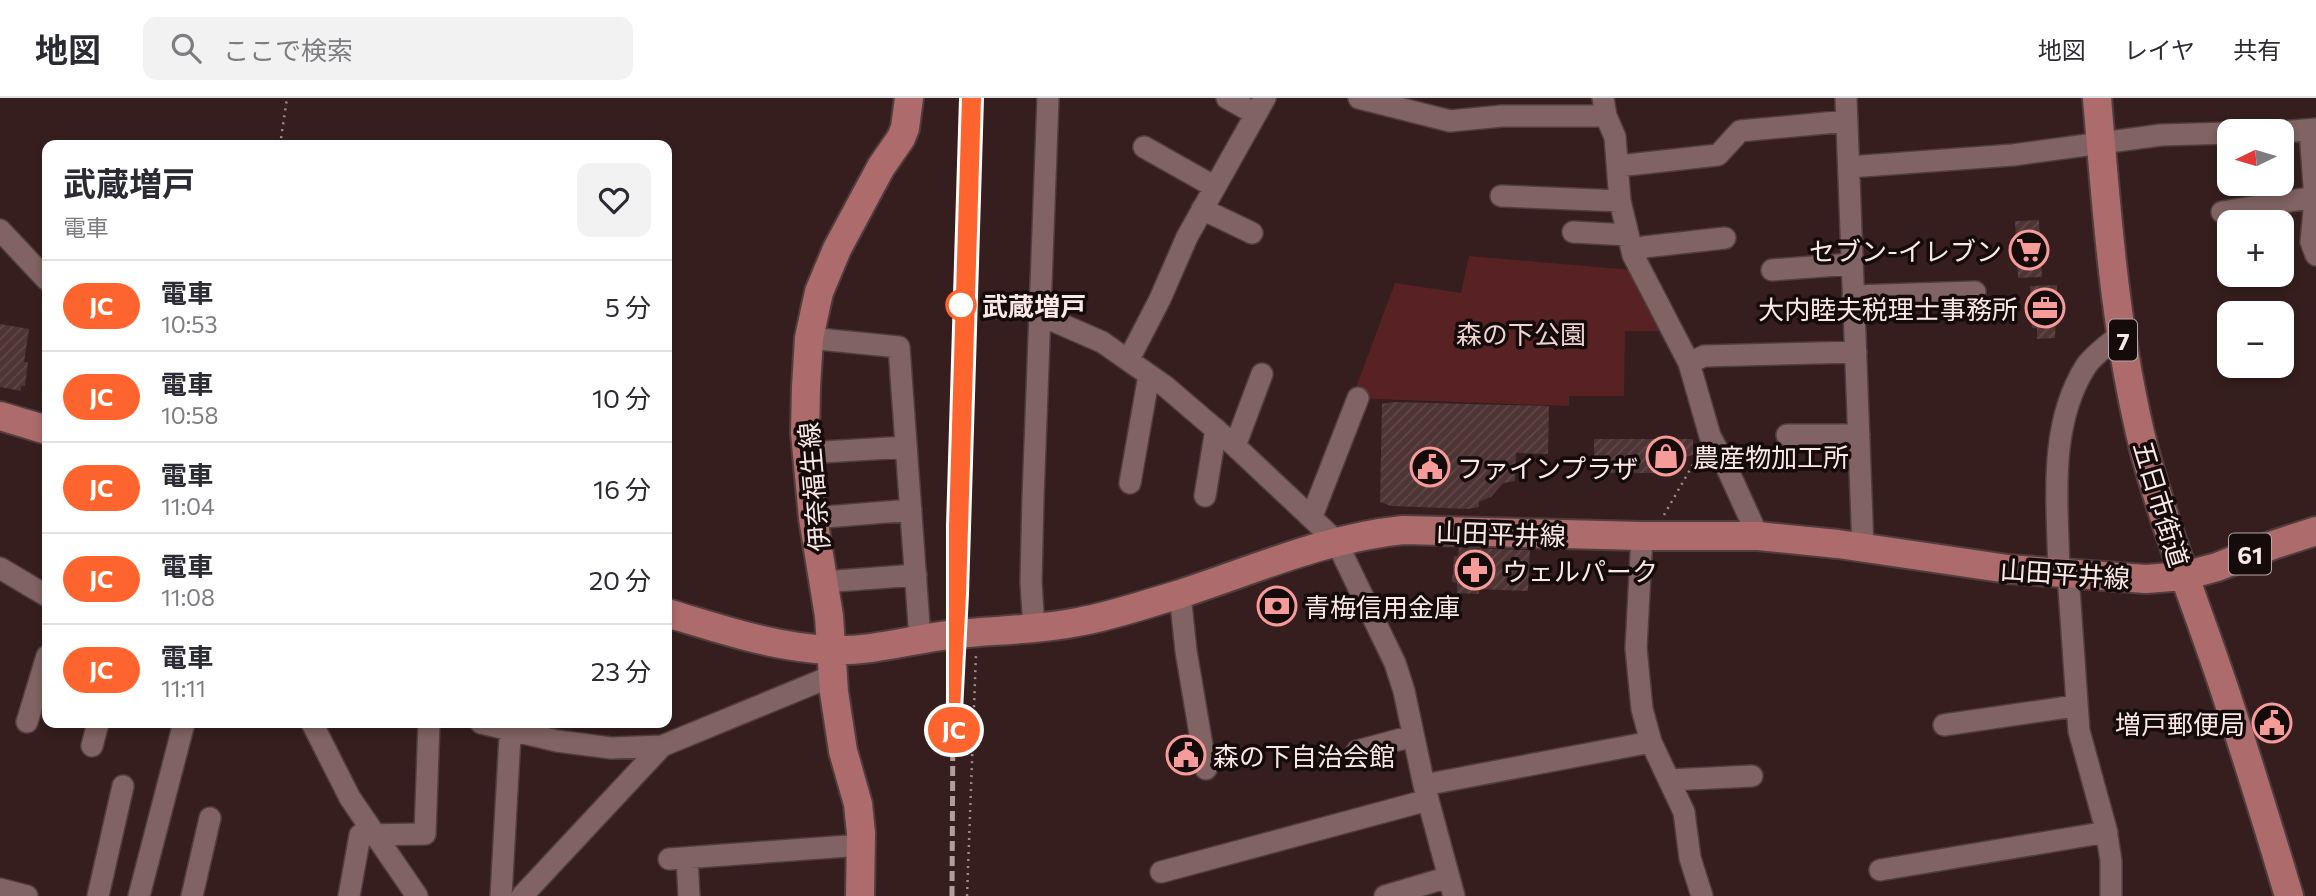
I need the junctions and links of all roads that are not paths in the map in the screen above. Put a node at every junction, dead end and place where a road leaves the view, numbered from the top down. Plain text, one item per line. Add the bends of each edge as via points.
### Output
1 (909, 98) edge
2 (1048, 98) edge
3 (1227, 98) edge
4 (1359, 98) edge
5 (1846, 98) edge
6 (2097, 98) edge
7 (1261, 106) edge
8 (1605, 107) edge
9 (1847, 121) junction
10 (2313, 130) edge
11 (2294, 131) edge
12 (2217, 133) edge
13 (2101, 144) junction
14 (1144, 147) dead end
15 (1618, 166) junction
16 (1849, 167) junction
17 (1215, 187) junction
18 (1501, 197) dead end
19 (2315, 197) edge
20 (1620, 201) junction
21 (1202, 209) junction
22 (2234, 210) edge
23 (0, 230) edge
24 (1573, 232) dead end
25 (1252, 233) dead end
26 (1725, 238) dead end
27 (1630, 245) junction
28 (2316, 255) edge
29 (1852, 264) junction
30 (1772, 270) dead end
31 (42, 275) edge
32 (1975, 292) dead end
33 (1853, 296) junction
34 (1040, 314) junction
35 (2122, 333) junction
36 (810, 338) junction
37 (1856, 352) junction
38 (1129, 359) junction
39 (1689, 363) junction
40 (1262, 374) dead end
41 (1149, 375) junction
42 (1358, 398) dead end
43 (0, 416) edge
44 (42, 429) edge
45 (1216, 429) junction
46 (1787, 435) dead end
47 (1858, 435) junction
48 (1235, 446) junction
49 (906, 447) junction
50 (807, 453) junction
51 (1130, 483) dead end
52 (1205, 496) dead end
53 (911, 510) junction
54 (1312, 516) junction
55 (813, 518) junction
56 (2316, 531) edge
57 (1647, 536) junction
58 (1758, 536) junction
59 (1336, 541) junction
60 (1863, 548) junction
61 (0, 568) edge
62 (2064, 574) junction
63 (916, 575) junction
64 (2184, 576) junction
65 (823, 582) junction
66 (42, 593) edge
67 (1180, 594) junction
68 (672, 614) edge
69 (1034, 629) junction
70 (920, 639) junction
71 (831, 663) junction
72 (42, 672) edge
73 (2076, 706) junction
74 (27, 722) dead end
75 (1944, 725) dead end
76 (97, 728) edge
77 (183, 728) edge
78 (315, 728) edge
79 (429, 728) edge
80 (514, 728) edge
81 (520, 728) edge
82 (1413, 736) junction
83 (1651, 741) junction
84 (92, 746) dead end
85 (662, 746) junction
86 (1357, 751) dead end
87 (1206, 769) dead end
88 (1752, 776) dead end
89 (1670, 780) junction
90 (123, 786) dead end
91 (1426, 793) junction
92 (210, 818) dead end
93 (2107, 832) junction
94 (374, 834) junction
95 (862, 845) junction
96 (1880, 870) dead end
97 (1161, 872) dead end
98 (1452, 887) edge
99 (0, 889) edge
100 (1698, 895) edge
101 (27, 896) edge
102 (97, 896) edge
103 (139, 896) edge
104 (192, 896) edge
105 (349, 896) edge
106 (417, 896) edge
107 (501, 896) edge
108 (522, 896) edge
109 (689, 896) edge
110 (860, 896) edge
111 (1385, 896) edge
112 (2111, 896) edge
113 (2290, 896) edge

1 - 36 main road, 伊奈福生線 via 901,138 843,237 819,292
2 - 34 street
3 - 7 street
4 - 8 street via 1450,121
5 - 9 street
6 - 13 main road, 五日市街道 / 7
7 - 17 street
8 - 15 street
9 - 15 street via 1740,131 1718,155
9 - 16 street
10 - 11 street
10 - 19 street
12 - 13 street
13 - 16 street
13 - 35 main road, 五日市街道 / 7
14 - 17 street
15 - 20 street
16 - 29 street
17 - 21 street
18 - 20 street
19 - 22 street
19 - 28 street via 2311,242
20 - 27 street
21 - 25 street
21 - 38 street
23 - 31 street
24 - 27 street
26 - 27 street
27 - 39 street
29 - 30 street
29 - 33 street
32 - 33 street
33 - 37 street
34 - 38 street
34 - 69 street via 1032,498
35 - 62 street via 2087,365 2060,431 2058,485
35 - 64 main road, 五日市街道 / 7 via 2144,447
36 - 49 street via 899,347
36 - 50 main road, 伊奈福生線
37 - 39 street via 1704,356
37 - 47 street
38 - 41 street
39 - 58 street via 1710,436
40 - 48 street
41 - 45 street
41 - 51 street
42 - 54 street
43 - 44 main road
45 - 48 street
45 - 52 street
46 - 47 street
47 - 60 street
48 - 54 street
49 - 50 street
49 - 53 street
50 - 55 main road, 伊奈福生線
53 - 55 street
53 - 63 street
54 - 59 street
55 - 65 main road, 伊奈福生線
56 - 64 main road, 61
57 - 58 main road, 山田平井線
57 - 59 main road, 山田平井線 via 1403,530
57 - 83 street via 1636,648 1642,709
58 - 60 main road, 山田平井線
59 - 67 main road, 山田平井線
59 - 82 street via 1395,663
60 - 62 main road, 山田平井線
61 - 66 street
62 - 64 main road, 山田平井線 via 2146,579
62 - 73 street
63 - 65 street
63 - 70 street
64 - 113 main road, 五日市街道 / 7
65 - 71 main road, 伊奈福生線
67 - 69 main road, 山田平井線 via 1100,618
67 - 87 street
68 - 71 main road, 山田平井線
69 - 70 main road, 山田平井線
70 - 71 main road, 山田平井線 via 873,648
71 - 85 street
71 - 95 main road, 伊奈福生線
72 - 74 street
73 - 75 street
73 - 93 street via 2084,755
76 - 84 street
77 - 103 street
78 - 94 street
79 - 94 street via 425,834
80 - 107 street via 510,736
81 - 85 street via 611,748
82 - 86 street
82 - 91 street
83 - 89 street
83 - 91 street
85 - 108 street
88 - 89 street
89 - 100 street via 1686,820
90 - 102 street
91 - 97 street
91 - 98 street
92 - 104 street
93 - 96 street
93 - 112 street
94 - 105 street via 360,835
94 - 106 street
95 - 109 street via 678,859
95 - 110 main road, 伊奈福生線
98 - 111 street
99 - 101 street

